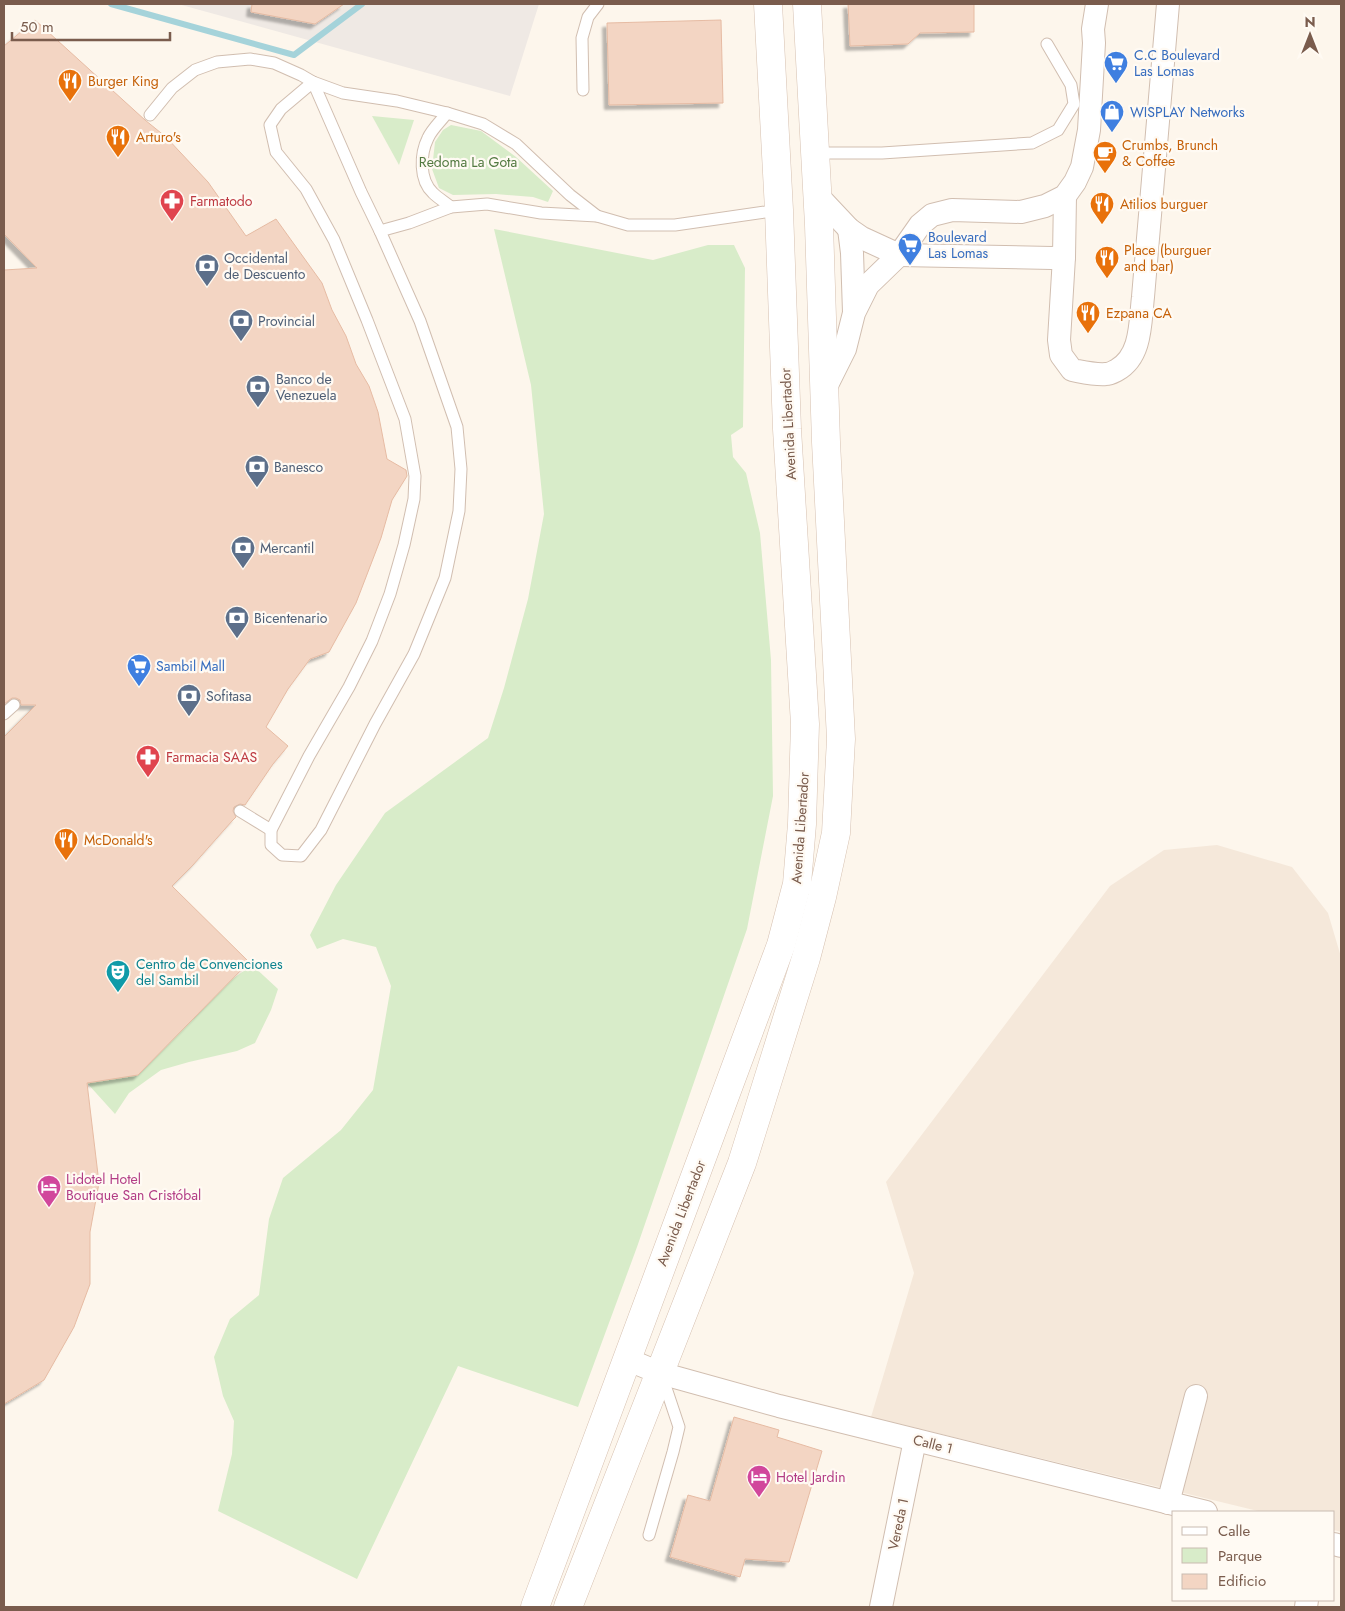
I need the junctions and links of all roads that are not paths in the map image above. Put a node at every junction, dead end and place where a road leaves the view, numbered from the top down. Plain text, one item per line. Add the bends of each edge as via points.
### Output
1 (598, 4) edge
2 (768, 4) edge
3 (807, 4) edge
4 (1097, 4) edge
5 (1168, 4) edge
6 (1047, 44) dead end
7 (314, 82) junction
8 (583, 90) dead end
9 (446, 113) junction
10 (150, 114) dead end
11 (815, 153) junction
12 (817, 195) junction
13 (1065, 196) junction
14 (451, 207) junction
15 (779, 210) junction
16 (597, 216) junction
17 (849, 229) junction
18 (380, 231) junction
19 (899, 255) junction
20 (1064, 257) junction
21 (854, 312) junction
22 (825, 389) junction
23 (14, 705) dead end
24 (4, 714) edge
25 (240, 811) dead end
26 (271, 830) junction
27 (626, 1359) junction
28 (660, 1372) junction
29 (1196, 1396) dead end
30 (915, 1440) junction
31 (1168, 1503) junction
32 (1202, 1511) edge
33 (649, 1536) dead end
34 (535, 1607) edge
35 (568, 1607) edge
36 (881, 1607) edge

1 - 8 lane via 588,16 582,38
2 - 15 main road, Avenida Libertador
3 - 11 main road, Avenida Libertador
4 - 13 street via 1089,130 1082,167
5 - 20 street via 1138,341 1124,366 1109,374 1072,370 1061,355
6 - 11 lane via 1071,85 1074,104 1058,130 1032,143 882,153
7 - 9 lane via 343,93
7 - 10 lane via 274,63 250,59 217,62 195,70 172,88
7 - 18 lane
7 - 26 lane via 281,109 270,125 276,152 306,189 334,240 392,384 405,419 412,454 414,499 390,594 372,641
9 - 14 lane via 428,138 422,167 424,180 432,192
9 - 16 lane via 483,124 516,144 570,196
11 - 12 main road, Avenida Libertador
12 - 17 street
12 - 22 main road, Avenida Libertador
13 - 19 street via 1045,206 1021,212 952,210 932,215 920,225
13 - 20 street
14 - 16 lane via 487,204 541,213
14 - 18 lane
15 - 16 lane via 674,225 628,225
15 - 27 main road, Avenida Libertador via 787,429 805,724 797,884 781,945
17 - 19 street
17 - 21 street
18 - 26 lane via 420,321 457,427 461,468 459,511 445,578 414,654 321,830 301,856 282,854 270,845
19 - 20 street
19 - 21 street via 868,285
21 - 22 street via 845,349
22 - 28 main road, Avenida Libertador via 841,739 836,833 806,958 742,1163
23 - 24 lane
25 - 26 lane
27 - 28 street, Calle 1
27 - 34 main road, Avenida Libertador
28 - 30 street, Calle 1
28 - 33 lane via 679,1428
28 - 35 main road, Avenida Libertador
29 - 31 street
30 - 31 street, Calle 1
30 - 36 street, Vereda 1
31 - 32 street, Calle 1

